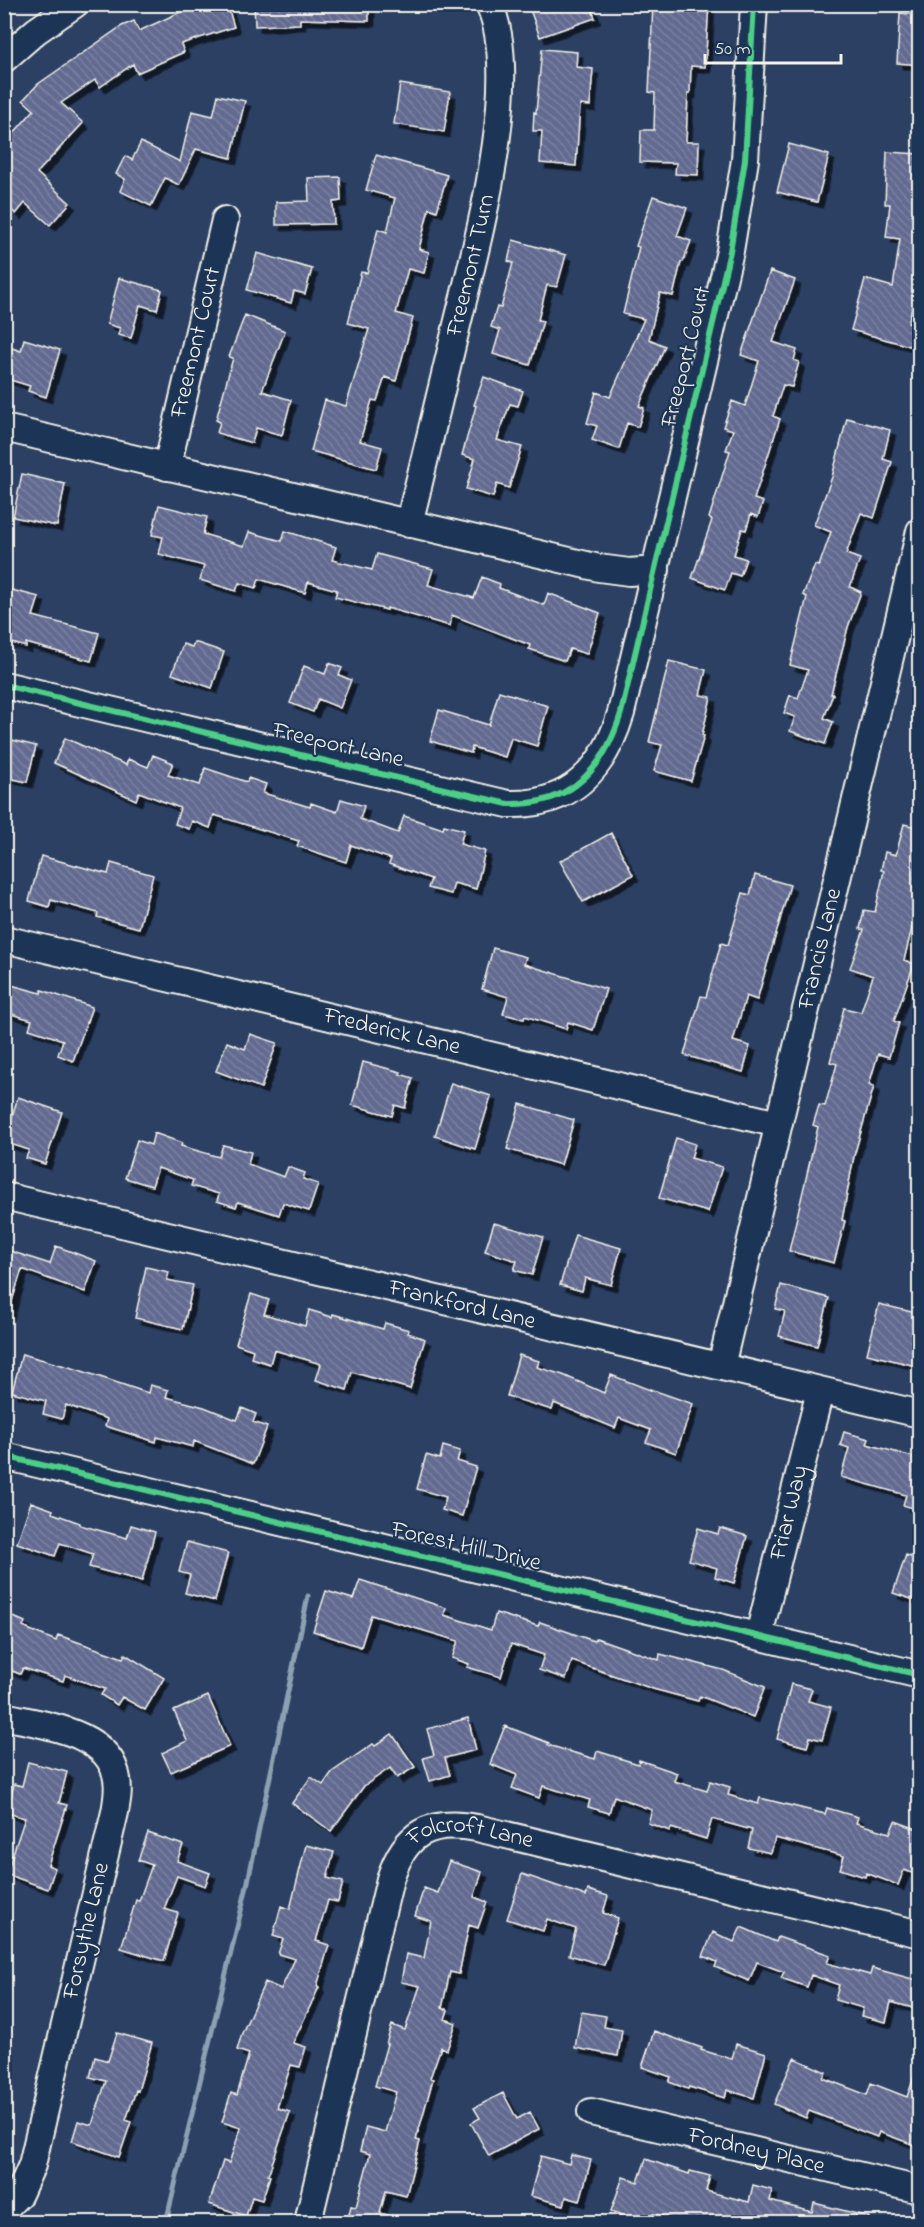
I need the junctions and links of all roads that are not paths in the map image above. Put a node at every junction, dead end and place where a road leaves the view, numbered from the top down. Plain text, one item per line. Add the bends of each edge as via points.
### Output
1 (75, 4) edge
2 (489, 4) edge
3 (754, 4) edge
4 (4, 59) edge
5 (225, 220) dead end
6 (4, 428) edge
7 (167, 467) junction
8 (409, 524) junction
9 (920, 531) edge
10 (656, 570) junction
11 (4, 685) edge
12 (621, 713) joint
13 (4, 939) edge
14 (778, 1124) junction
15 (4, 1196) edge
16 (721, 1366) junction
17 (820, 1391) junction
18 (920, 1414) edge
19 (4, 1456) edge
20 (759, 1635) junction
21 (920, 1675) edge
22 (4, 1716) edge
23 (920, 1934) edge
24 (591, 2112) dead end
25 (920, 2190) edge
26 (4, 2209) edge
27 (308, 2223) edge

1 - 4 street
2 - 8 street, Freemont Turn via 501,45 494,153
3 - 10 street, Freeport Court via 745,160 735,228
5 - 7 street, Freemont Court
6 - 7 street
7 - 8 street
8 - 10 street via 599,568
9 - 14 street, Francis Lane
10 - 12 street, Freeport Court
11 - 12 street, Freeport Lane via 508,804 543,801 578,784 606,752
13 - 14 street, Frederick Lane
14 - 16 street, Francis Lane
15 - 16 street, Frankford Lane
16 - 17 street, Frankford Lane
17 - 18 street, Frankford Lane
17 - 20 street, Friar Way
19 - 20 street, Forest Hill Drive
20 - 21 street, Forest Hill Drive
22 - 26 street, Forsythe Lane via 74,1734 93,1743 112,1763 118,1790 32,2165 19,2194
23 - 27 street, Folcroft Lane via 477,1828 444,1825 423,1831 405,1846 390,1879
24 - 25 street, Fordney Place

